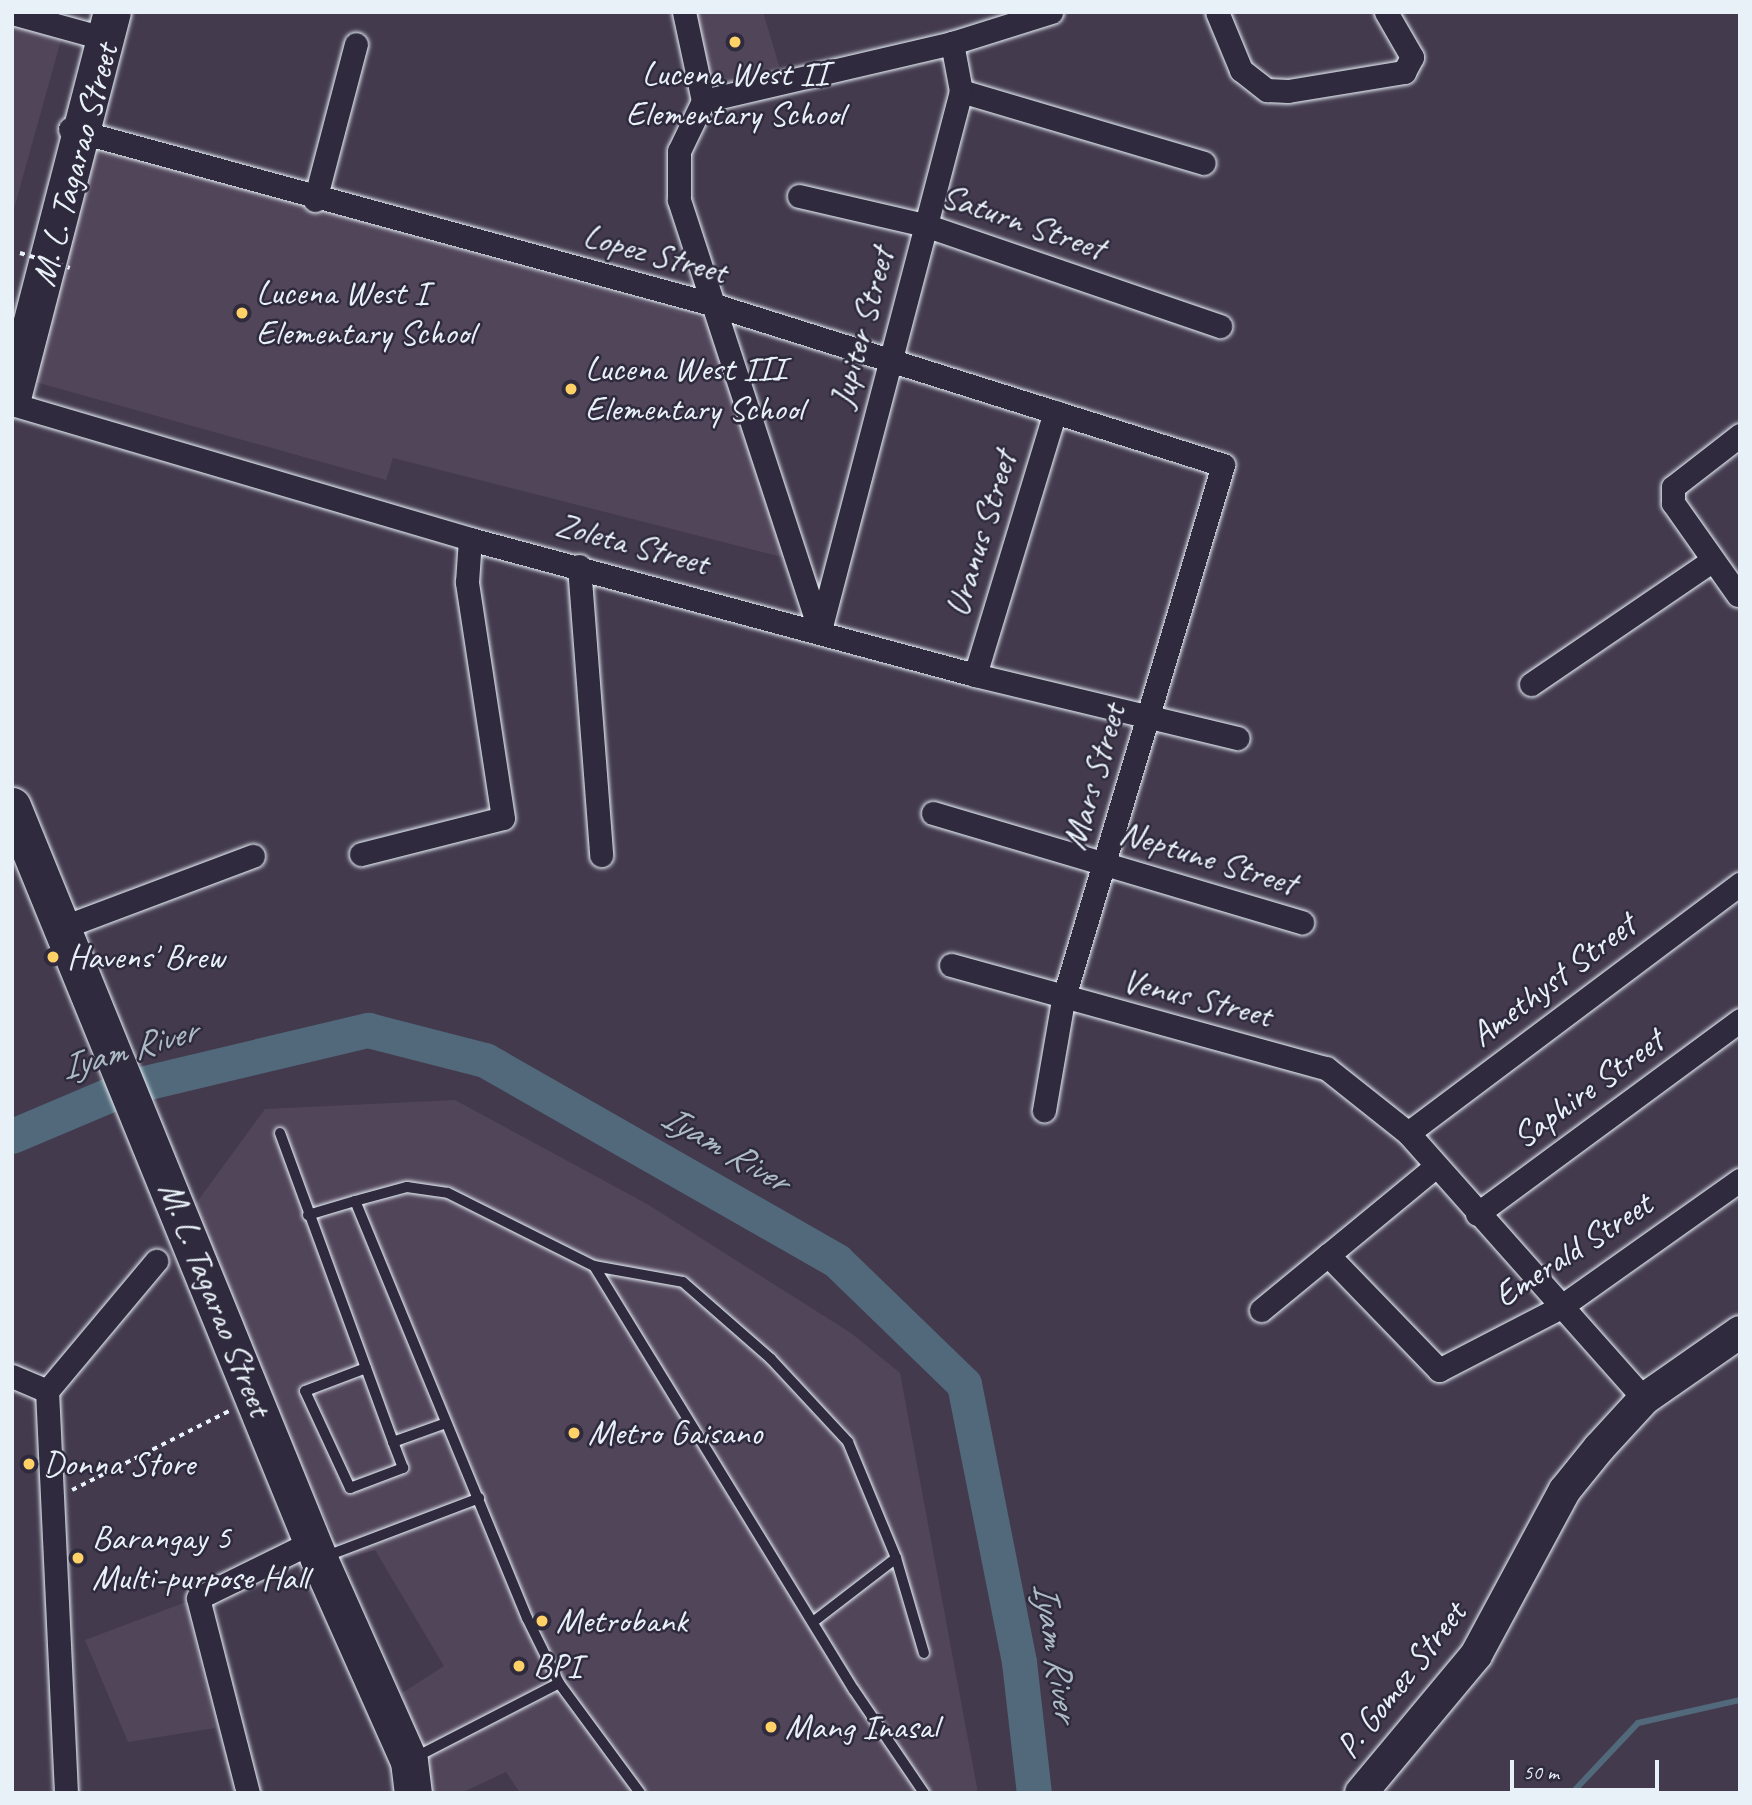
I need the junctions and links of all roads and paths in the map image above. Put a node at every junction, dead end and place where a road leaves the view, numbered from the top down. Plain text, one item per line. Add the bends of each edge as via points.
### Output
1 (684, 12) edge
2 (1051, 12) edge
3 (1217, 12) edge
4 (1386, 12) edge
5 (15, 13) edge
6 (106, 24) edge
7 (952, 43) junction
8 (356, 44) dead end
9 (961, 91) junction
10 (703, 101) junction
11 (75, 130) junction
12 (1204, 163) dead end
13 (799, 196) dead end
14 (314, 200) junction
15 (925, 225) junction
16 (20, 253) dead end
17 (70, 268) dead end
18 (708, 303) junction
19 (12, 309) edge
20 (1220, 326) dead end
21 (888, 360) junction
22 (12, 398) edge
23 (12, 404) edge
24 (1055, 412) junction
25 (1740, 435) edge
26 (1223, 465) joint
27 (470, 539) junction
28 (1711, 561) junction
29 (579, 566) junction
30 (1739, 596) edge
31 (820, 631) junction
32 (975, 675) junction
33 (1531, 684) dead end
34 (1147, 718) junction
35 (1238, 738) dead end
36 (12, 806) edge
37 (933, 813) dead end
38 (361, 854) dead end
39 (601, 855) dead end
40 (253, 856) dead end
41 (1107, 864) junction
42 (1740, 884) edge
43 (1303, 922) dead end
44 (61, 928) junction
45 (951, 965) dead end
46 (1063, 1000) junction
47 (1740, 1020) edge
48 (1044, 1110) dead end
49 (280, 1133) dead end
50 (1408, 1133) junction
51 (1436, 1166) junction
52 (1740, 1180) edge
53 (355, 1201) junction
54 (309, 1214) junction
55 (1477, 1214) junction
56 (1328, 1255) junction
57 (156, 1261) dead end
58 (594, 1266) junction
59 (1559, 1308) junction
60 (1261, 1310) dead end
61 (1740, 1332) edge
62 (366, 1368) junction
63 (12, 1377) edge
64 (47, 1391) junction
65 (254, 1398) junction
66 (1644, 1399) junction
67 (446, 1423) junction
68 (393, 1442) junction
69 (479, 1498) junction
70 (51, 1502) junction
71 (316, 1550) junction
72 (896, 1558) junction
73 (813, 1622) junction
74 (924, 1653) dead end
75 (559, 1683) junction
76 (411, 1777) edge
77 (66, 1793) edge
78 (248, 1793) edge
79 (640, 1793) edge
80 (925, 1793) edge
81 (1361, 1793) edge

1 - 10 street
2 - 7 street
3 - 4 street via 1241,70 1267,90 1288,91 1404,72 1412,57
5 - 6 street
6 - 11 main road, M. L. Tagarao Street
7 - 9 street, Jupiter Street
7 - 10 street
8 - 14 street
9 - 12 street
9 - 15 street, Jupiter Street
10 - 18 street via 679,151 679,200
11 - 14 street, Lopez Street
11 - 19 main road, M. L. Tagarao Street
11 - 22 main road, M. L. Tagarao Street
13 - 15 street, Saturn Street
14 - 18 street, Lopez Street
15 - 20 street, Saturn Street
15 - 21 street, Jupiter Street
16 - 17 path, bridge
18 - 21 street, Lopez Street
18 - 31 street
21 - 24 street, Lopez Street
21 - 31 street, Jupiter Street
23 - 27 street, Zoleta Street
24 - 26 street, Lopez Street
24 - 32 street, Uranus Street
25 - 28 street via 1673,487 1673,503
26 - 34 street, Mars Street
27 - 29 street, Zoleta Street
27 - 38 street via 467,582 503,818
28 - 30 street
28 - 33 street
29 - 31 street, Zoleta Street
29 - 39 street
31 - 32 street, Zoleta Street
32 - 34 street, Zoleta Street
34 - 35 street, Zoleta Street
34 - 41 street, Mars Street
36 - 44 main road, M. L. Tagarao Street
37 - 41 street, Neptune Street
40 - 44 street
41 - 43 street, Neptune Street
41 - 46 street, Mars Street
42 - 50 street, Amethyst Street
44 - 65 main road, M. L. Tagarao Street
45 - 46 street, Venus Street
46 - 48 street, Mars Street
46 - 50 street, Venus Street via 1326,1068
47 - 55 street, Saphire Street
49 - 54 lane
50 - 51 street, Venus Street
51 - 55 street, Venus Street
51 - 56 street
52 - 59 street, Emerald Street
53 - 54 lane
53 - 58 lane via 407,1187 448,1193
53 - 67 lane
54 - 62 lane
55 - 59 street, Venus Street
56 - 59 street, Emerald Street via 1439,1370
56 - 60 street
57 - 64 street
58 - 72 lane via 683,1282 771,1359 848,1442
58 - 73 lane
59 - 66 street, Venus Street
61 - 66 main road, P. Gomez Street
62 - 68 lane
62 - 68 lane via 305,1391 349,1488 403,1468
63 - 64 street
64 - 70 street
65 - 70 path
65 - 71 main road, M. L. Tagarao Street
66 - 81 main road, P. Gomez Street via 1565,1490 1476,1655
67 - 68 lane
67 - 69 lane
69 - 71 lane
69 - 75 lane
70 - 77 street via 61,1611
71 - 76 main road, M. L. Tagarao Street
71 - 78 street via 198,1598
72 - 73 lane
72 - 74 lane
73 - 80 lane
75 - 76 lane
75 - 79 lane

